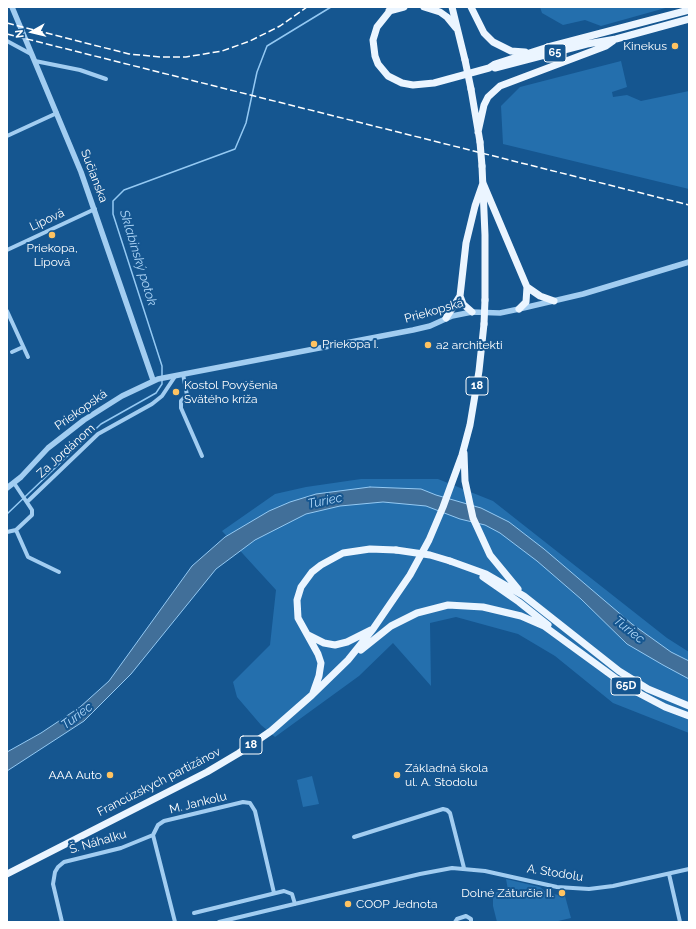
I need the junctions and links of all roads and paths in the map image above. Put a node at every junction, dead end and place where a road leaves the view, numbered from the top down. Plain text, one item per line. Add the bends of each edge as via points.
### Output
1 (12, 7) edge
2 (404, 7) edge
3 (424, 7) edge
4 (452, 7) edge
5 (471, 7) edge
6 (391, 9) edge
7 (689, 10) edge
8 (689, 19) edge
9 (458, 30) junction
10 (616, 39) junction
11 (7, 41) edge
12 (528, 53) junction
13 (32, 54) junction
14 (35, 61) junction
15 (489, 68) junction
16 (106, 79) dead end
17 (57, 113) junction
18 (478, 132) junction
19 (7, 136) edge
20 (483, 183) junction
21 (95, 208) junction
22 (7, 250) edge
23 (689, 262) edge
24 (528, 287) junction
25 (460, 296) junction
26 (554, 301) junction
27 (519, 309) junction
28 (7, 311) edge
29 (472, 312) junction
30 (446, 318) junction
31 (23, 347) junction
32 (12, 352) dead end
33 (28, 357) dead end
34 (183, 374) junction
35 (176, 375) junction
36 (155, 380) junction
37 (464, 447) junction
38 (202, 456) dead end
39 (14, 483) junction
40 (7, 488) edge
41 (27, 502) junction
42 (16, 530) junction
43 (7, 532) edge
44 (474, 571) junction
45 (59, 572) dead end
46 (524, 596) junction
47 (373, 629) junction
48 (308, 635) junction
49 (569, 644) junction
50 (348, 660) junction
51 (312, 695) junction
52 (689, 706) edge
53 (689, 716) edge
54 (153, 835) junction
55 (354, 836) dead end
56 (464, 868) junction
57 (689, 869) edge
58 (7, 874) edge
59 (669, 874) junction
60 (274, 893) junction
61 (295, 904) junction
62 (194, 913) dead end
63 (62, 922) edge
64 (175, 922) edge
65 (219, 922) edge
66 (455, 922) edge
67 (471, 922) edge
68 (680, 922) edge

1 - 13 street, Sučianska
2 - 6 main road
3 - 9 main road via 440,12
4 - 9 main road, 18
5 - 12 main road via 484,33 493,42 511,51
6 - 15 main road via 377,27 373,40 382,69 395,80 407,85 425,85
7 - 12 main road, 65
8 - 10 main road, 65
9 - 18 main road, 18, bridge
10 - 15 main road, 65
10 - 18 main road via 606,46 500,86 486,101
11 - 13 street
12 - 15 main road, 65
13 - 14 street, Sučianska
14 - 16 street via 80,70
14 - 17 street, Sučianska
17 - 19 street
17 - 21 street, Sučianska
18 - 20 main road, 18, bridge
20 - 24 main road
20 - 25 main road via 466,243
20 - 37 main road, 18, bridge via 486,235 484,324 474,404
21 - 22 street, Lipová
21 - 36 street, Sučianska
23 - 26 street, Priekopská via 603,289
24 - 26 main road via 540,296
24 - 27 main road via 526,302
25 - 29 main road via 463,304
25 - 30 main road
26 - 27 street, Priekopská
27 - 29 street, Priekopská via 500,313
28 - 31 street
29 - 30 street, Priekopská
30 - 34 street, Priekopská via 430,326 413,330
31 - 32 street
31 - 33 street
34 - 35 street, Priekopská
34 - 38 street via 187,394 181,401 180,408
35 - 36 street, Priekopská
35 - 41 street, Za Jordánom via 162,396 98,434
36 - 39 street, Priekopská via 118,398 84,420 48,448
37 - 46 main road via 469,506 480,536 498,567
37 - 47 main road, 18 via 436,526 410,575
39 - 40 street, Priekopská
39 - 41 street
41 - 42 street via 32,515
42 - 43 street
42 - 45 street via 28,557
44 - 46 main road via 486,574
44 - 48 main road, bridge via 430,555 396,550 370,549 343,553 312,572 301,587 296,600 298,618
44 - 49 main road via 520,602
46 - 52 main road, 65D via 619,671 648,689
47 - 48 main road via 353,640 335,645
47 - 50 main road, 18
48 - 51 main road via 321,663
49 - 50 main road via 544,626 521,616 483,607 448,605 402,619
49 - 53 main road, 65D via 612,678 642,696
50 - 51 main road, 18
51 - 58 main road, Francúzskych partizánov / 18 via 258,740 207,772
54 - 60 street, M. Jankolu via 158,825 164,822 243,802 250,803 255,811
54 - 63 street, Š. Náhalku via 121,848 64,862 58,866 53,884
54 - 64 street
55 - 56 street via 442,809 447,810 450,813
56 - 59 street, A. Stodolu via 557,887 577,888 613,886
56 - 61 street, A. Stodolu via 420,874
57 - 59 street, A. Stodolu
59 - 68 street
60 - 61 street via 289,892
60 - 62 street
61 - 65 street, A. Stodolu
66 - 67 street via 456,919 466,916

